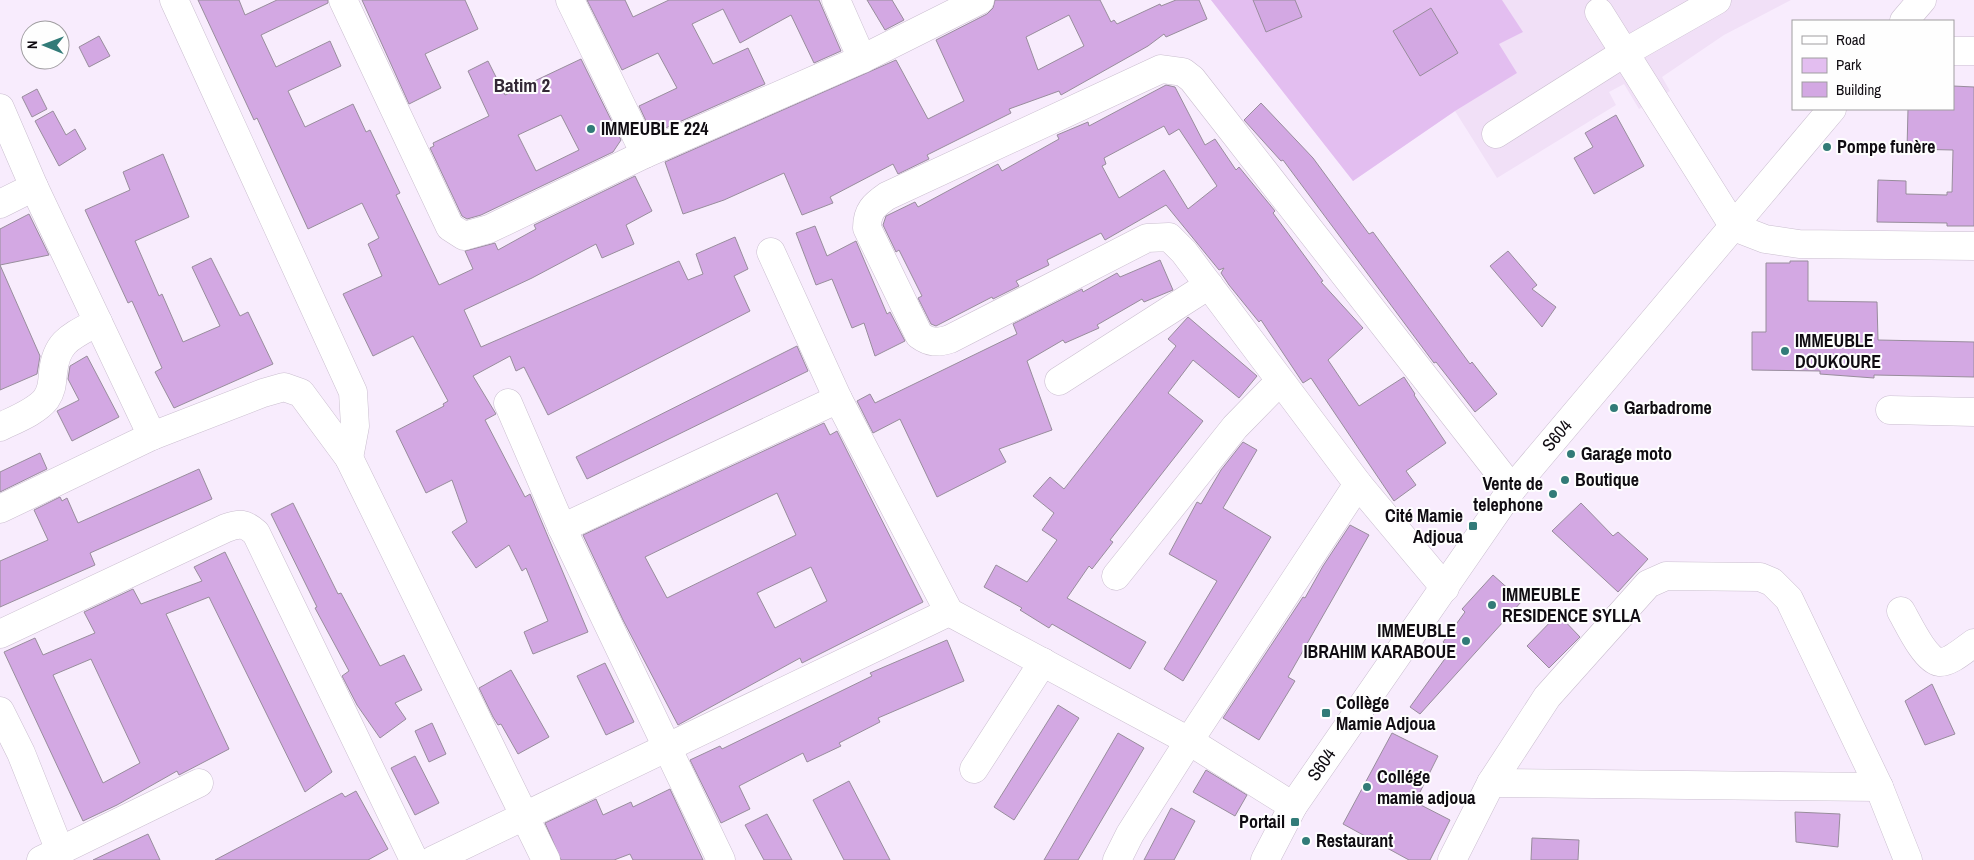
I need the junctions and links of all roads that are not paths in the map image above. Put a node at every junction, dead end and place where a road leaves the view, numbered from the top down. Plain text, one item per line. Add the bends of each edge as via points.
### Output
1 (174, 0) edge
2 (343, 0) edge
3 (570, 0) edge
4 (836, 0) edge
5 (980, 0) edge
6 (1717, 0) edge
7 (1922, 0) edge
8 (1599, 12) dead end
9 (1905, 20) edge
10 (1954, 51) edge
11 (1974, 52) edge
12 (1624, 53) junction
13 (862, 59) junction
14 (0, 108) edge
15 (1831, 110) edge
16 (1496, 134) dead end
17 (645, 154) junction
18 (34, 187) junction
19 (0, 204) edge
20 (1734, 227) junction
21 (1974, 246) edge
22 (771, 252) dead end
23 (1209, 285) junction
24 (98, 322) junction
25 (1059, 381) dead end
26 (1280, 381) junction
27 (838, 399) junction
28 (508, 402) dead end
29 (1890, 410) dead end
30 (1974, 412) edge
31 (0, 428) edge
32 (152, 436) junction
33 (349, 458) junction
34 (1358, 484) junction
35 (1512, 489) junction
36 (0, 509) edge
37 (562, 528) junction
38 (1116, 576) dead end
39 (1445, 588) junction
40 (1902, 611) dead end
41 (949, 612) junction
42 (0, 634) edge
43 (1974, 644) edge
44 (1043, 662) junction
45 (0, 711) edge
46 (1189, 741) junction
47 (668, 747) junction
48 (974, 769) dead end
49 (1491, 783) junction
50 (199, 784) dead end
51 (1879, 787) junction
52 (1293, 806) junction
53 (525, 817) junction
54 (50, 856) edge
55 (414, 860) edge
56 (433, 860) edge
57 (546, 860) edge
58 (721, 860) edge
59 (1117, 860) edge
60 (1265, 860) edge
61 (1452, 860) edge
62 (1908, 860) edge

1 - 33 street via 353,392 355,426
2 - 17 street via 450,227 464,236 489,229
3 - 17 street
4 - 13 street
5 - 13 street
6 - 12 street
7 - 9 street
8 - 12 street
10 - 11 street
12 - 16 street
12 - 20 street
13 - 17 street
14 - 18 street
15 - 20 street, S604
18 - 19 street
18 - 24 street
20 - 21 street via 1766,239 1799,244
20 - 35 street, S604
22 - 27 street
23 - 25 street
23 - 26 street
23 - 35 street via 1169,237 1148,238 950,339 927,341 919,335 867,228 867,217 872,207 887,196 1161,69 1183,72
24 - 31 street via 72,336 59,348 52,388 45,400
24 - 32 street
26 - 34 street
26 - 38 street via 1235,427
27 - 37 street
27 - 41 street
28 - 37 street
29 - 30 street
32 - 33 street via 284,387 301,393
32 - 36 street
33 - 53 street
34 - 39 street
34 - 46 street
35 - 39 street, S604
37 - 47 street
39 - 52 street, S604
40 - 43 street via 1928,657 1939,662 1950,659
41 - 44 street
41 - 47 street
42 - 55 street via 226,528 246,524 256,533
44 - 46 street
44 - 48 street
45 - 54 street via 21,753
46 - 52 street
46 - 59 street
47 - 53 street
47 - 58 street
49 - 51 street
49 - 51 street via 1546,697 1648,584 1666,576 1760,577 1772,582 1788,599
49 - 61 street
50 - 54 street
51 - 62 street
52 - 60 street, S604
53 - 56 street
53 - 57 street

